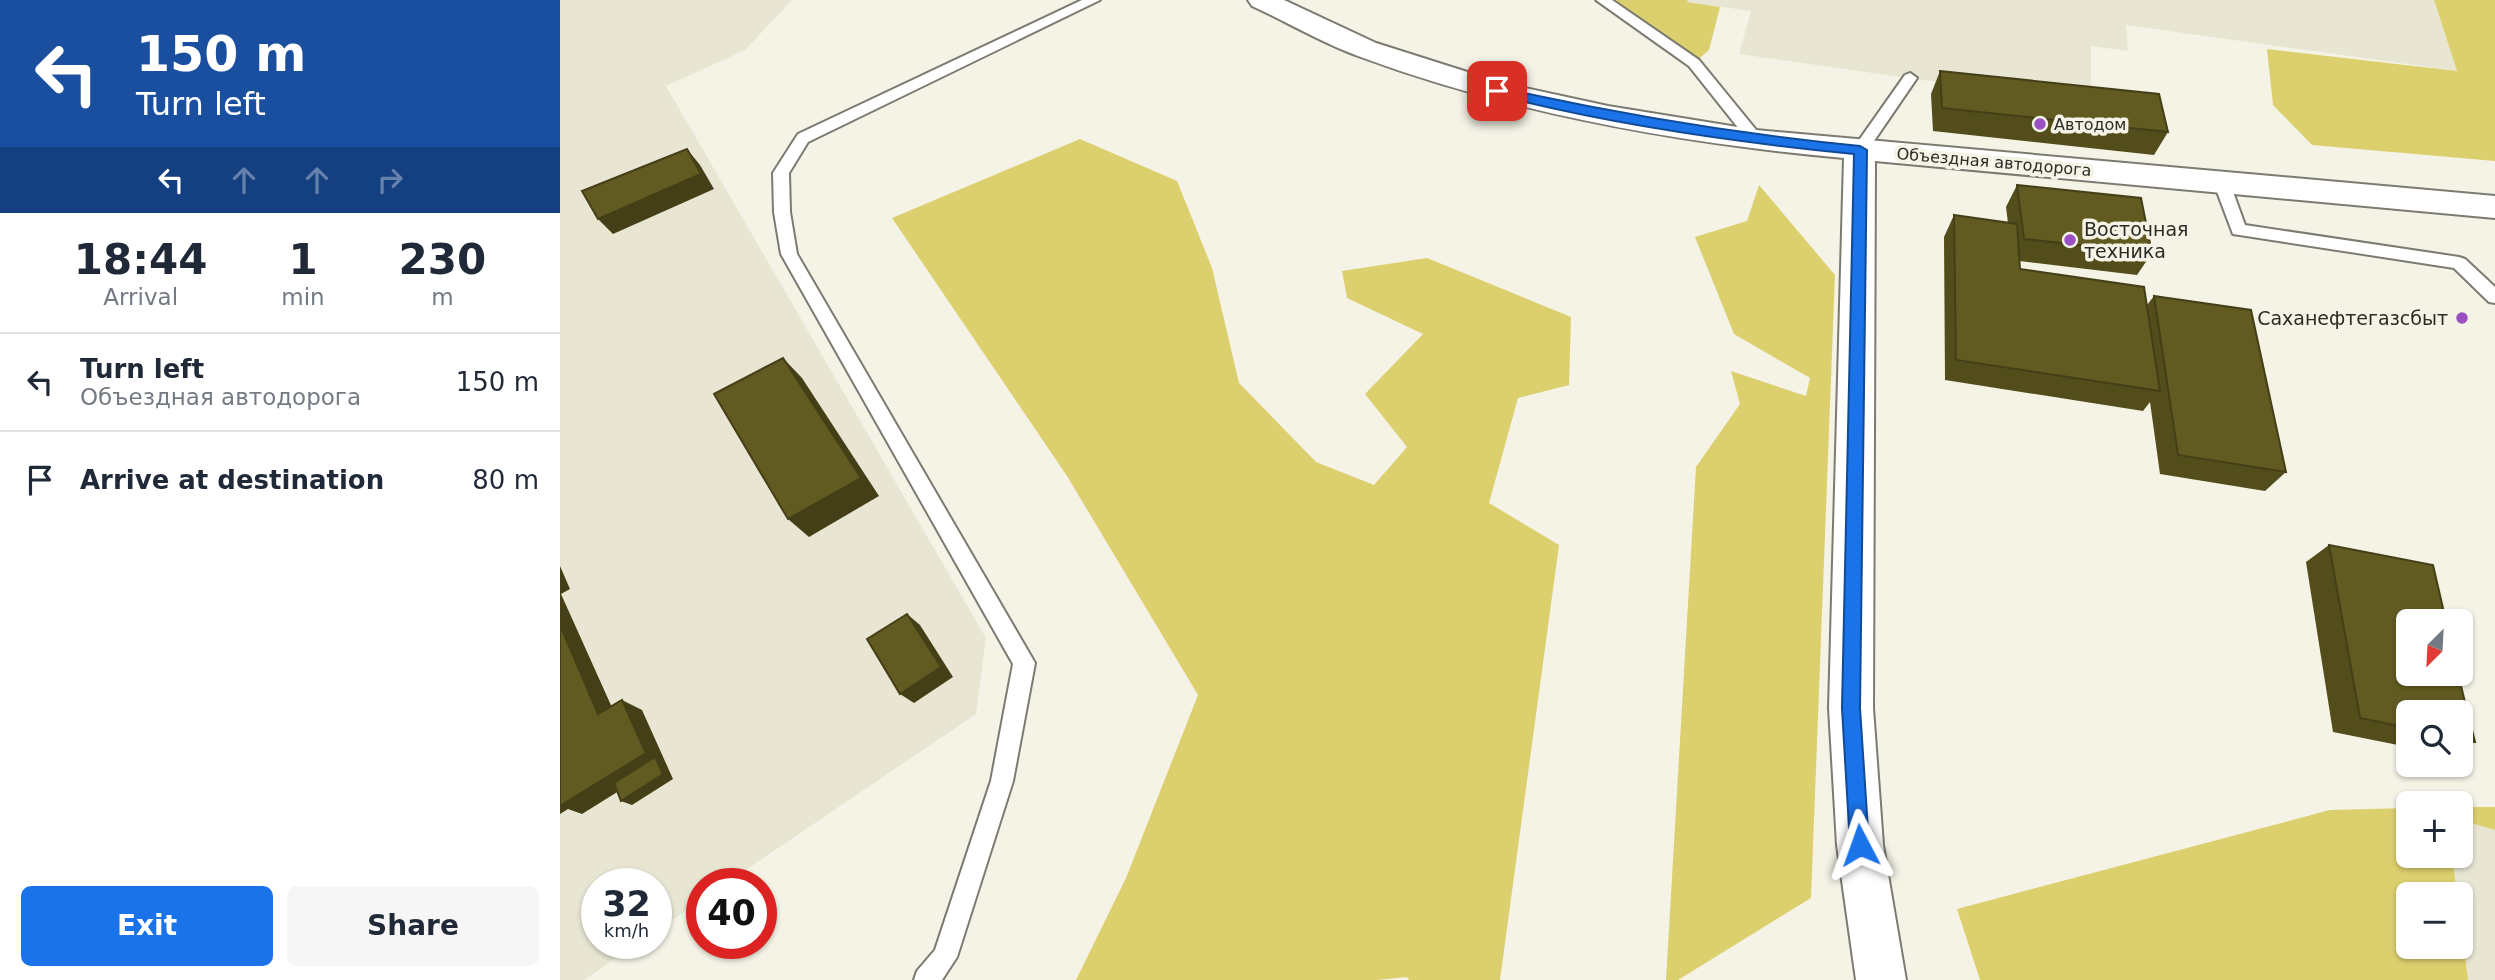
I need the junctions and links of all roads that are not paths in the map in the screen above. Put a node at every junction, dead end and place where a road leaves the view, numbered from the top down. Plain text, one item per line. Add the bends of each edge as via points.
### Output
1 (1093, 0) edge
2 (1262, 0) edge
3 (1611, 2) edge
4 (1910, 78) dead end
5 (1756, 140) junction
6 (1860, 150) junction
7 (2221, 181) junction
8 (2495, 207) edge
9 (2495, 297) edge
10 (926, 980) edge
11 (1881, 980) edge

1 - 10 lane via 803,138 781,173 789,254 1024,663 1002,781 944,957
2 - 5 street, Объездная автодорога via 1366,49 1497,91 1608,116
3 - 5 lane via 1694,63
4 - 6 lane
5 - 6 street, Объездная автодорога
6 - 7 street, Объездная автодорога
6 - 11 street via 1851,708 1860,845
7 - 8 street, Объездная автодорога
7 - 9 lane via 2239,230 2459,263

